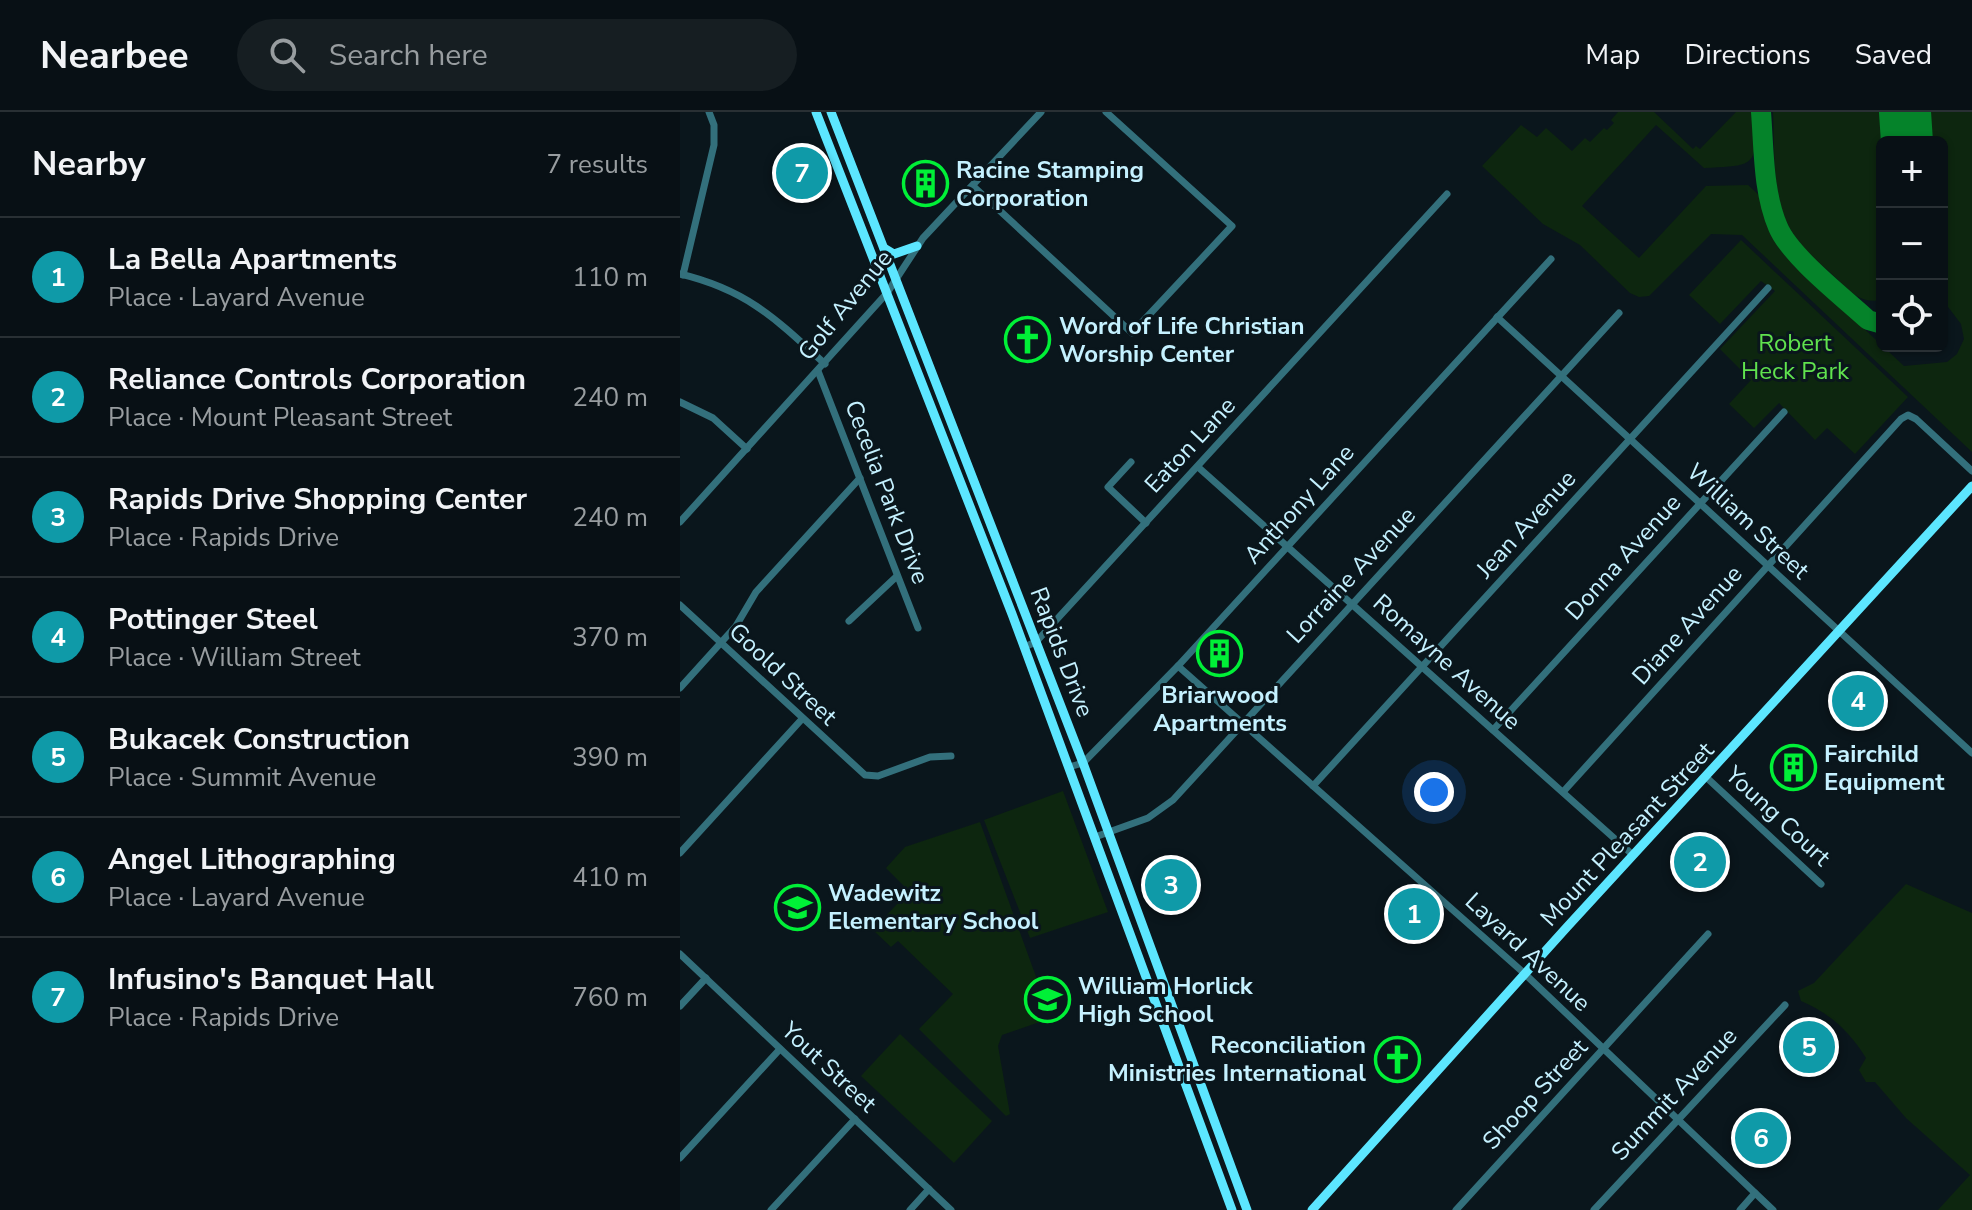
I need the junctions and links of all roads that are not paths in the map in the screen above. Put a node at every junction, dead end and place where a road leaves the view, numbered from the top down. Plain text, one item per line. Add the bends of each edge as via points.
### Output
1 (709, 112) edge
2 (816, 112) edge
3 (1041, 112) edge
4 (1106, 112) edge
5 (832, 115) edge
6 (821, 124) junction
7 (973, 186) junction
8 (860, 187) junction
9 (848, 192) junction
10 (1447, 194) dead end
11 (917, 246) junction
12 (884, 248) junction
13 (1551, 259) dead end
14 (682, 274) edge
15 (896, 279) junction
16 (1768, 288) dead end
17 (887, 293) junction
18 (1619, 313) dead end
19 (1497, 317) junction
20 (919, 340) junction
21 (907, 345) junction
22 (825, 364) junction
23 (930, 366) junction
24 (917, 370) junction
25 (818, 371) junction
26 (1561, 376) junction
27 (680, 402) edge
28 (1784, 412) dead end
29 (948, 413) junction
30 (935, 418) junction
31 (1631, 440) junction
32 (747, 449) junction
33 (1131, 462) dead end
34 (1198, 467) junction
35 (1972, 471) edge
36 (971, 474) junction
37 (860, 478) junction
38 (959, 479) junction
39 (1972, 486) edge
40 (1700, 503) junction
41 (680, 522) edge
42 (1146, 523) junction
43 (997, 541) junction
44 (985, 546) junction
45 (1287, 547) junction
46 (1767, 565) junction
47 (897, 576) junction
48 (1352, 604) junction
49 (680, 605) edge
50 (849, 621) dead end
51 (918, 628) dead end
52 (1840, 632) junction
53 (1036, 642) junction
54 (721, 643) junction
55 (1024, 647) junction
56 (1178, 666) junction
57 (1422, 667) junction
58 (680, 688) edge
59 (802, 719) junction
60 (1243, 724) junction
61 (1493, 730) junction
62 (1972, 753) edge
63 (951, 756) dead end
64 (1083, 763) junction
65 (1069, 767) junction
66 (1706, 777) junction
67 (1313, 786) junction
68 (1563, 792) junction
69 (1108, 832) junction
70 (1095, 837) junction
71 (680, 853) edge
72 (1633, 855) junction
73 (1821, 884) dead end
74 (1708, 934) dead end
75 (680, 954) edge
76 (1525, 974) junction
77 (706, 978) junction
78 (1785, 1005) dead end
79 (680, 1006) edge
80 (780, 1049) junction
81 (1603, 1049) junction
82 (1678, 1118) junction
83 (855, 1119) junction
84 (680, 1158) edge
85 (929, 1189) junction
86 (1755, 1193) junction
87 (1316, 1208) edge
88 (1247, 1209) edge
89 (771, 1210) edge
90 (910, 1210) edge
91 (951, 1210) edge
92 (1232, 1210) edge
93 (1456, 1210) edge
94 (1594, 1210) edge
95 (1740, 1210) edge
96 (1773, 1210) edge

1 - 14 street via 714,145
2 - 6 street, Rapids Drive
3 - 7 street, Golf Avenue
4 - 7 street via 1232,226 1132,333
5 - 6 street
5 - 8 street, Rapids Drive
6 - 9 street, Rapids Drive
7 - 11 street, Golf Avenue
8 - 9 street
8 - 12 street, Rapids Drive
9 - 17 street, Rapids Drive
10 - 34 street, Eaton Lane
11 - 12 street via 894,254
11 - 15 street, Golf Avenue
12 - 15 street, Rapids Drive
13 - 19 street, Anthony Lane
14 - 22 street via 756,304
15 - 17 street, Golf Avenue
15 - 20 street, Rapids Drive
16 - 31 street, Jean Avenue
17 - 21 street, Rapids Drive
17 - 22 street, Golf Avenue
18 - 26 street, Lorraine Avenue
19 - 26 street, William Street
19 - 45 street, Anthony Lane
20 - 21 street
20 - 23 street, Rapids Drive
21 - 24 street, Rapids Drive
22 - 25 street, Golf Avenue
23 - 24 street
23 - 29 street, Rapids Drive
24 - 30 street, Rapids Drive
25 - 32 street, Golf Avenue
25 - 37 street, Cecelia Park Drive
26 - 31 street, William Street
26 - 48 street, Lorraine Avenue
27 - 32 street via 713,418
28 - 40 street, Donna Avenue
29 - 30 street
29 - 36 street, Rapids Drive
30 - 38 street, Rapids Drive
31 - 40 street, William Street
31 - 57 street, Jean Avenue
32 - 41 street, Golf Avenue
33 - 42 street via 1108,487
34 - 42 street, Eaton Lane
34 - 45 street, Romayne Avenue
35 - 46 street, Diane Avenue via 1908,415
36 - 38 street
36 - 43 street, Rapids Drive
37 - 47 street, Cecelia Park Drive
37 - 54 street via 756,592
38 - 44 street, Rapids Drive
39 - 52 street, Mount Pleasant Street
40 - 46 street, William Street
40 - 61 street, Donna Avenue
42 - 53 street, Eaton Lane
43 - 44 street
43 - 53 street, Rapids Drive
44 - 55 street, Rapids Drive
45 - 48 street, Romayne Avenue
45 - 56 street, Anthony Lane
46 - 52 street, William Street
46 - 68 street, Diane Avenue
47 - 50 street
47 - 51 street, Cecelia Park Drive
48 - 57 street, Romayne Avenue
48 - 60 street, Lorraine Avenue
49 - 54 street, Goold Street
52 - 62 street, William Street
52 - 66 street, Mount Pleasant Street
53 - 55 street, Eaton Lane
53 - 64 street, Rapids Drive
54 - 58 street
54 - 59 street, Goold Street
55 - 65 street, Rapids Drive
56 - 60 street, Layard Avenue
56 - 64 street, Anthony Lane
57 - 61 street, Romayne Avenue
57 - 67 street, Jean Avenue
59 - 63 street, Goold Street via 859,772 878,776 930,757
59 - 71 street
60 - 67 street, Layard Avenue
60 - 69 street, Lorraine Avenue via 1165,807
61 - 68 street, Romayne Avenue
64 - 65 street, Anthony Lane
64 - 69 street, Rapids Drive
65 - 70 street, Rapids Drive
66 - 72 street, Mount Pleasant Street
66 - 73 street, Young Court
67 - 76 street, Layard Avenue
68 - 72 street, Romayne Avenue
69 - 70 street, Lorraine Avenue
69 - 88 street, Rapids Drive
70 - 92 street, Rapids Drive
72 - 76 street, Mount Pleasant Street
74 - 81 street, Shoop Street
75 - 77 street, Yout Street
76 - 81 street, Layard Avenue
76 - 87 street, Mount Pleasant Street
77 - 79 street
77 - 80 street, Yout Street
78 - 82 street, Summit Avenue
80 - 83 street, Yout Street
80 - 84 street
81 - 82 street, Layard Avenue
81 - 93 street, Shoop Street
82 - 86 street, Layard Avenue
82 - 94 street, Summit Avenue
83 - 85 street, Yout Street
83 - 89 street
85 - 90 street
85 - 91 street, Yout Street
86 - 95 street
86 - 96 street, Layard Avenue

